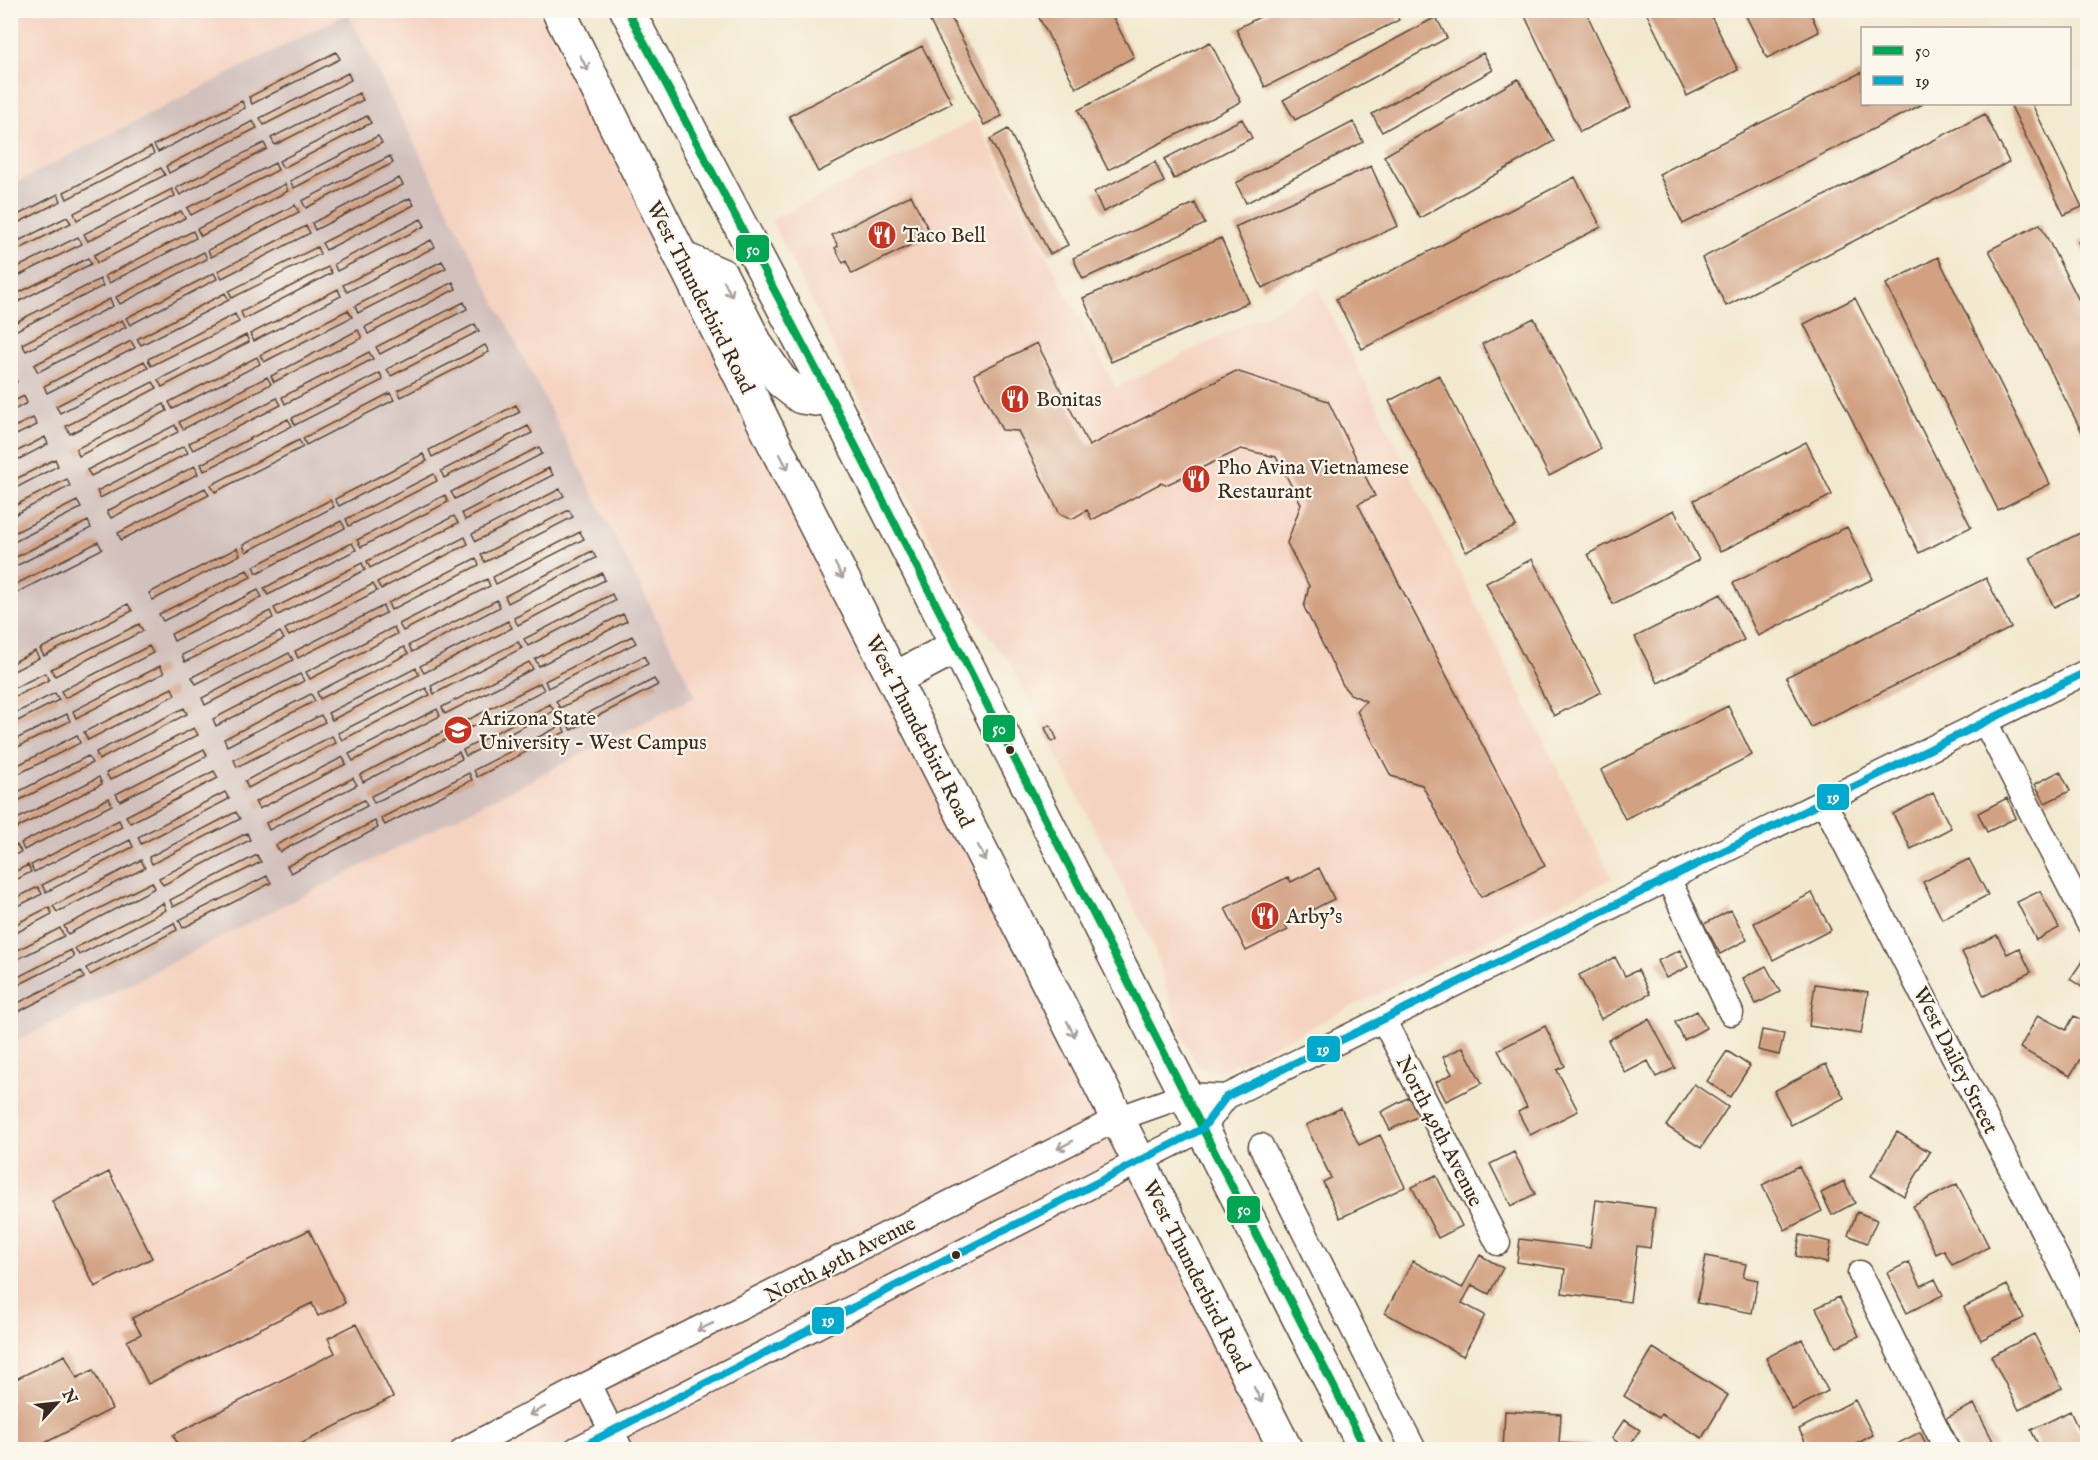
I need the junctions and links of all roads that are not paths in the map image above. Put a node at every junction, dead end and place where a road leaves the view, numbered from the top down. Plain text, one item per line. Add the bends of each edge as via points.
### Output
1 (558, 10) edge
2 (627, 10) edge
3 (682, 258) junction
4 (830, 396) junction
5 (957, 646) junction
6 (2088, 671) edge
7 (894, 679) junction
8 (1985, 722) junction
9 (1824, 802) junction
10 (1668, 878) junction
11 (2088, 922) edge
12 (1731, 1013) dead end
13 (1383, 1019) junction
14 (1185, 1095) junction
15 (1226, 1097) junction
16 (1117, 1119) junction
17 (1202, 1130) junction
18 (1261, 1146) dead end
19 (1138, 1161) junction
20 (1498, 1243) dead end
21 (1860, 1273) dead end
22 (2088, 1319) edge
23 (588, 1384) junction
24 (616, 1440) edge
25 (463, 1449) edge
26 (575, 1449) edge
27 (1286, 1449) edge
28 (1366, 1449) edge
29 (1414, 1449) edge
30 (1947, 1449) edge

1 -> 3 main road, West Thunderbird Road
2 - 4 main road
3 -> 4 main road via 721,275 757,346 781,381 801,397
3 -> 7 main road, West Thunderbird Road
4 - 5 main road
5 - 7 main road
5 - 14 main road
6 - 8 street, North 49th Avenue
7 -> 16 main road, West Thunderbird Road
8 - 9 street, North 49th Avenue
8 - 11 street
9 - 10 street, North 49th Avenue
9 - 22 street, West Dailey Street
10 - 12 street
10 - 13 street, North 49th Avenue
13 - 15 street, North 49th Avenue
13 - 20 street, North 49th Avenue
14 - 15 street, North 49th Avenue
14 - 16 street, North 49th Avenue
14 - 17 main road
15 - 17 street, North 49th Avenue
16 - 19 main road, West Thunderbird Road
16 -> 23 street, North 49th Avenue
17 - 19 street, North 49th Avenue
17 - 28 main road
18 - 29 street
19 - 24 street, North 49th Avenue
19 -> 27 main road, West Thunderbird Road
21 - 30 street
23 - 24 street
23 -> 25 street, North 49th Avenue
24 - 26 street, North 49th Avenue

